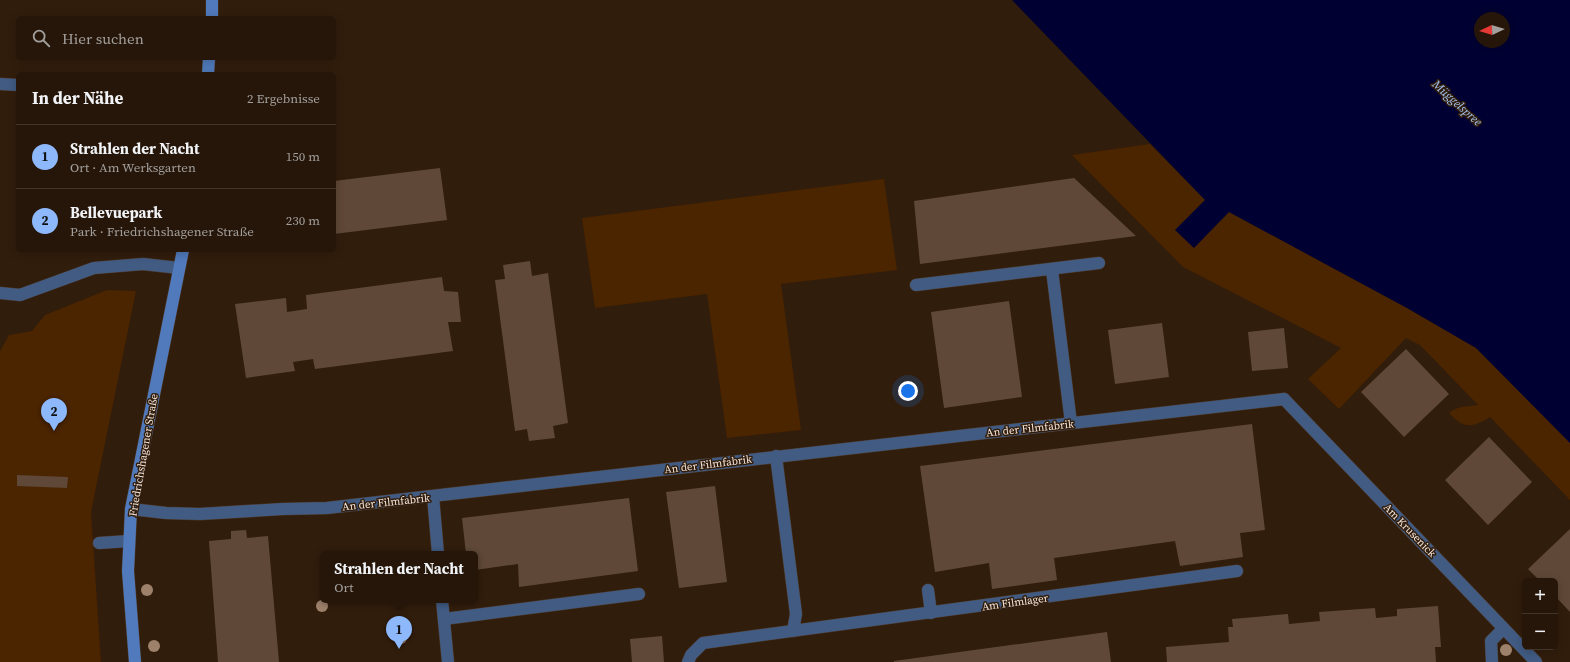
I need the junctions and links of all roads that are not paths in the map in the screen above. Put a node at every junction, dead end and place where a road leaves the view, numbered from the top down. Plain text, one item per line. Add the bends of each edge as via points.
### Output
1 (212, 0) edge
2 (212, 16) edge
3 (209, 60) edge
4 (208, 72) edge
5 (0, 84) edge
6 (16, 85) edge
7 (183, 252) edge
8 (1099, 263) dead end
9 (179, 268) junction
10 (1052, 270) junction
11 (916, 285) dead end
12 (0, 293) edge
13 (1284, 399) joint
14 (1071, 423) junction
15 (776, 456) junction
16 (433, 496) junction
17 (131, 509) junction
18 (99, 542) dead end
19 (129, 542) junction
20 (438, 551) edge
21 (1237, 571) dead end
22 (928, 590) dead end
23 (639, 594) dead end
24 (442, 603) edge
25 (931, 613) junction
26 (444, 618) junction
27 (1503, 629) junction
28 (793, 631) junction
29 (135, 662) edge
30 (448, 662) edge
31 (688, 662) edge
32 (1492, 662) edge
33 (1536, 662) edge

1 - 2 main road
3 - 4 main road
5 - 6 street
7 - 9 main road, Friedrichshagener Straße
8 - 10 street
9 - 12 street via 143,264 94,268 20,295
9 - 17 main road, Friedrichshagener Straße
10 - 11 street
10 - 14 street
13 - 14 street, An der Filmfabrik
13 - 27 street, Am Krusenick
14 - 15 street, An der Filmfabrik
15 - 16 street, An der Filmfabrik
15 - 28 street via 796,614
16 - 17 street, An der Filmfabrik via 327,508 200,514
16 - 20 street
17 - 19 main road, Friedrichshagener Straße
18 - 19 street
19 - 29 main road, Friedrichshagener Straße via 128,571
21 - 25 street, Am Filmlager
22 - 25 street
23 - 26 street
24 - 26 street
25 - 28 street, Am Filmlager
26 - 30 street
27 - 32 street via 1491,641
27 - 33 street, Am Krusenick
28 - 31 street, Am Filmlager via 703,643 691,654

